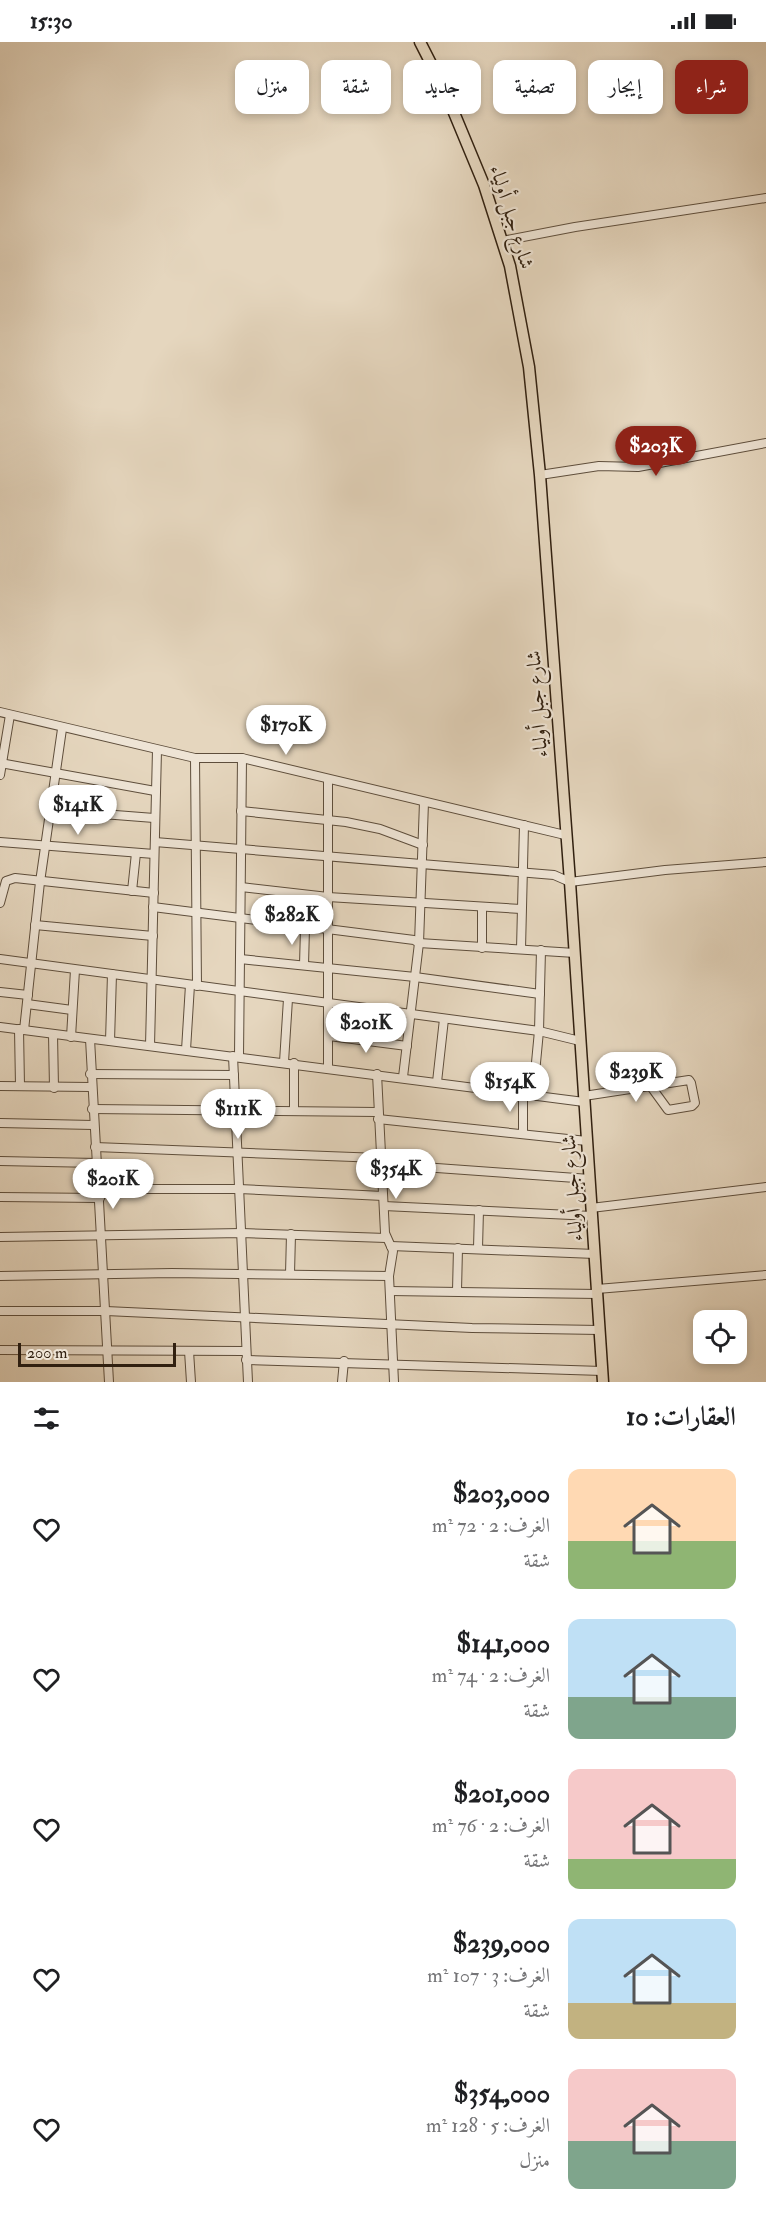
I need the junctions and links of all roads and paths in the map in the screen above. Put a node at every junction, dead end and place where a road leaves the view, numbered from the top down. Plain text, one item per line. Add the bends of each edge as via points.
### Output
1 (420, 42) edge
2 (766, 198) edge
3 (502, 241) junction
4 (766, 443) edge
5 (540, 475) junction
6 (0, 712) edge
7 (10, 715) junction
8 (62, 729) junction
9 (157, 750) junction
10 (195, 758) junction
11 (242, 758) junction
12 (1, 763) edge
13 (56, 771) junction
14 (0, 775) edge
15 (328, 780) junction
16 (155, 791) junction
17 (424, 802) junction
18 (51, 810) junction
19 (241, 811) junction
20 (154, 818) junction
21 (330, 821) junction
22 (524, 825) junction
23 (565, 836) junction
24 (0, 842) edge
25 (155, 842) junction
26 (195, 843) junction
27 (423, 845) junction
28 (45, 846) junction
29 (242, 848) junction
30 (136, 853) junction
31 (154, 854) junction
32 (329, 858) junction
33 (766, 862) edge
34 (423, 866) junction
35 (522, 873) junction
36 (40, 882) junction
37 (570, 882) junction
38 (241, 887) junction
39 (132, 891) junction
40 (154, 892) junction
41 (328, 897) junction
42 (0, 903) edge
43 (422, 903) junction
44 (153, 907) junction
45 (483, 907) junction
46 (521, 909) junction
47 (196, 912) junction
48 (241, 920) junction
49 (35, 925) junction
50 (305, 928) junction
51 (328, 931) junction
52 (153, 936) junction
53 (419, 943) junction
54 (482, 948) junction
55 (521, 949) junction
56 (541, 950) junction
57 (574, 954) junction
58 (0, 959) edge
59 (240, 959) junction
60 (32, 964) junction
61 (304, 965) junction
62 (328, 967) junction
63 (75, 970) junction
64 (112, 974) junction
65 (415, 977) junction
66 (152, 980) junction
67 (193, 986) junction
68 (0, 992) edge
69 (241, 992) junction
70 (540, 994) junction
71 (288, 999) junction
72 (28, 1000) junction
73 (328, 1004) junction
74 (72, 1010) junction
75 (411, 1015) junction
76 (444, 1019) junction
77 (0, 1028) edge
78 (21, 1030) junction
79 (539, 1031) junction
80 (53, 1034) junction
81 (329, 1036) junction
82 (71, 1037) junction
83 (90, 1039) junction
84 (110, 1041) junction
85 (580, 1041) junction
86 (150, 1046) junction
87 (407, 1046) junction
88 (186, 1050) junction
89 (236, 1056) junction
90 (284, 1062) junction
91 (294, 1063) junction
92 (328, 1068) junction
93 (90, 1074) junction
94 (377, 1074) junction
95 (234, 1075) junction
96 (403, 1077) junction
97 (437, 1082) junction
98 (0, 1086) edge
99 (20, 1086) junction
100 (91, 1087) junction
101 (54, 1088) junction
102 (652, 1088) junction
103 (523, 1093) junction
104 (533, 1094) junction
105 (584, 1099) junction
106 (92, 1109) junction
107 (235, 1109) junction
108 (294, 1111) junction
109 (378, 1116) junction
110 (0, 1123) edge
111 (93, 1125) junction
112 (523, 1133) junction
113 (587, 1141) junction
114 (95, 1147) junction
115 (237, 1153) junction
116 (0, 1161) edge
117 (381, 1161) junction
118 (96, 1163) junction
119 (590, 1179) junction
120 (766, 1187) edge
121 (239, 1189) junction
122 (99, 1194) junction
123 (383, 1196) junction
124 (0, 1197) edge
125 (384, 1206) junction
126 (479, 1210) junction
127 (592, 1212) junction
128 (242, 1233) junction
129 (291, 1234) junction
130 (102, 1235) junction
131 (0, 1237) edge
132 (386, 1238) junction
133 (391, 1246) junction
134 (458, 1248) junction
135 (478, 1248) junction
136 (595, 1254) junction
137 (105, 1274) junction
138 (242, 1274) junction
139 (290, 1274) junction
140 (766, 1275) edge
141 (0, 1276) edge
142 (389, 1276) junction
143 (390, 1291) junction
144 (457, 1291) junction
145 (597, 1292) junction
146 (0, 1311) edge
147 (106, 1311) junction
148 (244, 1316) junction
149 (390, 1324) junction
150 (600, 1330) junction
151 (108, 1349) junction
152 (0, 1350) edge
153 (189, 1351) junction
154 (246, 1355) junction
155 (344, 1361) junction
156 (393, 1362) junction
157 (603, 1376) edge
158 (109, 1382) edge
159 (190, 1382) edge
160 (248, 1382) edge
161 (342, 1382) edge
162 (394, 1382) edge

1 - 3 highway, شارع جبل أولياء via 466,136
2 - 3 street
3 - 5 highway, شارع جبل أولياء via 525,339
4 - 5 street via 638,468 599,466
5 - 23 highway, شارع جبل أولياء
6 - 7 street
7 - 8 street
7 - 12 street
8 - 9 street
8 - 13 street
9 - 10 street
9 - 16 street
10 - 11 street
10 - 26 street
11 - 15 street
11 - 19 street
12 - 13 street
12 - 14 street
13 - 16 street
13 - 18 street
15 - 17 street
15 - 21 street
16 - 20 street
17 - 22 street
17 - 27 street
18 - 20 street
18 - 28 street
19 - 21 street
19 - 29 street
20 - 25 street
21 - 27 street via 380,829
21 - 32 street
22 - 23 street
22 - 35 street
23 - 37 highway, شارع جبل أولياء
24 - 28 street
25 - 26 street
25 - 31 street
26 - 29 street
26 - 47 street
27 - 34 street
28 - 30 street
28 - 36 street
29 - 32 street
29 - 38 street
30 - 31 street
30 - 39 street
31 - 40 street
32 - 34 street
32 - 41 street
33 - 37 street
34 - 35 street
34 - 43 street
35 - 37 street via 554,875
35 - 46 street
36 - 39 street
36 - 42 street via 6,880
36 - 49 street
37 - 57 highway, شارع جبل أولياء
38 - 41 street
38 - 48 street
39 - 40 street
40 - 44 street
41 - 43 street
41 - 51 street
43 - 45 street
43 - 53 street
44 - 47 street
44 - 52 street
45 - 46 street
45 - 54 street
46 - 55 street
47 - 48 street
47 - 67 street
48 - 50 street
48 - 59 street
49 - 52 street
49 - 60 street
50 - 51 street
50 - 61 street
51 - 53 street
51 - 62 street
52 - 66 street
53 - 54 street
53 - 65 street
54 - 55 street
55 - 56 street
56 - 57 street
56 - 70 street
57 - 85 highway, شارع جبل أولياء
58 - 60 street
59 - 61 street
59 - 69 street
60 - 63 street
60 - 72 street
61 - 62 street
62 - 65 street
62 - 73 street
63 - 64 street
63 - 74 street
64 - 66 street
64 - 84 street
65 - 70 street
65 - 75 street
66 - 67 street
66 - 86 street
67 - 69 street
67 - 88 street
68 - 72 street
69 - 71 street
69 - 89 street
70 - 79 street
71 - 73 street
71 - 90 street
72 - 74 street
72 - 78 street
73 - 75 street
73 - 81 street
74 - 82 street
75 - 76 street
75 - 87 street
76 - 79 street
76 - 97 street
77 - 78 street
78 - 80 street
78 - 99 street
79 - 85 street
79 - 104 street
80 - 82 street
80 - 101 street
81 - 87 street
81 - 92 street
82 - 83 street
83 - 84 street
83 - 93 street
84 - 86 street
85 - 105 highway, شارع جبل أولياء
86 - 88 street
87 - 96 street
88 - 89 street
89 - 90 street
89 - 95 street
90 - 91 street
91 - 92 street
91 - 108 street
92 - 94 street
93 - 95 street
93 - 100 street
94 - 96 street
94 - 109 street
95 - 107 street
96 - 97 street
97 - 103 street
98 - 99 street
99 - 101 street
100 - 101 street
100 - 106 street
102 - 102 street via 688,1080 695,1103 668,1110
102 - 105 street
103 - 104 street
103 - 112 street
104 - 105 street
105 - 113 highway, شارع جبل أولياء
106 - 107 street
106 - 111 street
107 - 108 street
107 - 115 street
108 - 109 street
109 - 112 street
109 - 117 street
110 - 111 street
111 - 114 street
112 - 113 street
113 - 119 highway, شارع جبل أولياء
114 - 115 street
114 - 118 street
115 - 117 street
115 - 121 street
116 - 118 street
117 - 119 street
117 - 123 street
118 - 122 street
119 - 127 highway, شارع جبل أولياء
120 - 127 street
121 - 122 street
121 - 123 street
121 - 128 street
122 - 124 street
122 - 130 street
123 - 125 street
125 - 126 street
125 - 132 street
126 - 127 street
126 - 135 street
127 - 136 highway, شارع جبل أولياء
128 - 129 street
128 - 130 street
128 - 138 street
129 - 132 street
129 - 139 street
130 - 131 street
130 - 137 street
132 - 133 street
133 - 134 street
133 - 142 street
134 - 135 street
134 - 144 street
135 - 136 street
136 - 145 highway, شارع جبل أولياء
137 - 138 street
137 - 141 street
137 - 147 street
138 - 139 street
138 - 148 street
139 - 142 street
140 - 145 street
142 - 143 street
143 - 144 street
143 - 149 street
144 - 145 street
145 - 150 highway, شارع جبل أولياء
146 - 147 street
147 - 148 street
147 - 151 street
148 - 149 street
148 - 154 street
149 - 150 street
149 - 156 street
150 - 157 highway, شارع جبل أولياء
151 - 152 street
151 - 153 street
151 - 158 street
153 - 154 street
153 - 159 street
154 - 155 street
154 - 160 street
155 - 156 street
155 - 161 street
156 - 157 street
156 - 162 street

